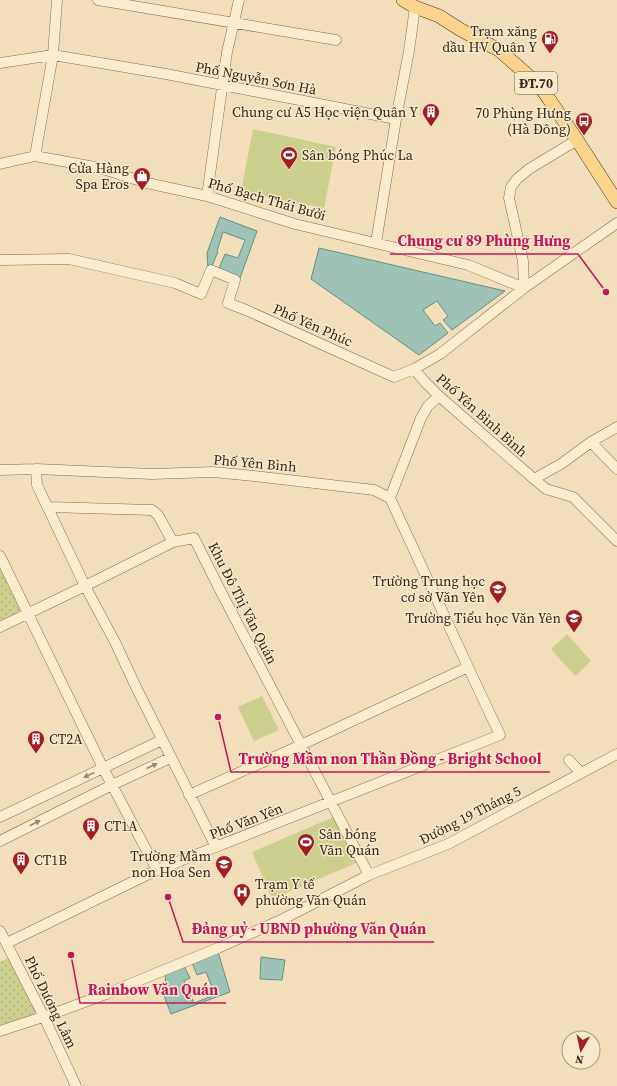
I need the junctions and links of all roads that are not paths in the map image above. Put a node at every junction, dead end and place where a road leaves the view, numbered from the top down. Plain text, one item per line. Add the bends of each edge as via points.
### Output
1 (57, 0) edge
2 (98, 0) edge
3 (239, 0) edge
4 (403, 0) edge
5 (415, 7) junction
6 (234, 23) junction
7 (336, 40) dead end
8 (53, 55) junction
9 (0, 63) edge
10 (223, 86) junction
11 (396, 119) junction
12 (577, 140) junction
13 (35, 156) junction
14 (0, 164) edge
15 (208, 196) junction
16 (617, 202) edge
17 (617, 223) edge
18 (376, 243) junction
19 (0, 260) edge
20 (524, 288) junction
21 (414, 369) junction
22 (439, 396) junction
23 (617, 427) edge
24 (591, 442) junction
25 (36, 469) junction
26 (617, 469) edge
27 (0, 470) edge
28 (534, 479) junction
29 (390, 498) junction
30 (48, 507) junction
31 (617, 541) edge
32 (173, 542) junction
33 (0, 556) edge
34 (85, 586) junction
35 (28, 614) junction
36 (0, 627) edge
37 (468, 667) junction
38 (162, 740) junction
39 (301, 745) junction
40 (617, 754) edge
41 (170, 758) junction
42 (569, 760) dead end
43 (103, 768) junction
44 (581, 773) junction
45 (112, 785) junction
46 (190, 795) junction
47 (331, 803) junction
48 (0, 817) edge
49 (0, 841) edge
50 (216, 847) junction
51 (158, 870) junction
52 (369, 875) junction
53 (0, 931) edge
54 (7, 943) junction
55 (44, 1017) junction
56 (0, 1031) edge
57 (76, 1086) edge

1 - 8 street
2 - 6 street
3 - 6 street
4 - 5 main road, ĐT.70
5 - 11 street
5 - 12 main road, ĐT.70 via 438,16 499,50 538,84
6 - 7 street
6 - 10 street
8 - 9 street, Phố Nguyễn Sơn Hà
8 - 10 street, Phố Nguyễn Sơn Hà
8 - 13 street
10 - 11 street, Phố Nguyễn Sơn Hà
10 - 15 street
11 - 18 street
12 - 16 main road, ĐT.70
12 - 20 street via 529,169 511,186 509,198 523,261
13 - 14 street, Phố Bạch Thái Bưởi
13 - 15 street, Phố Bạch Thái Bưởi via 100,168
15 - 18 street, Phố Bạch Thái Bưởi via 295,224
17 - 20 street, Phố Yên Phúc
18 - 20 street, Phố Bạch Thái Bưởi via 468,265
19 - 21 street, Phố Yên Phúc via 69,259 175,283 201,294 211,270 235,280 228,303 394,377
20 - 21 street, Phố Yên Phúc via 440,354
21 - 22 street, Phố Yên Bình Bình
22 - 28 street, Phố Yên Bình Bình
22 - 29 street via 428,406 421,418
23 - 24 street
24 - 26 street
24 - 28 street via 562,464
25 - 27 street, Phố Yên Bình
25 - 29 street, Phố Yên Bình via 152,474 213,472 374,490
25 - 30 street via 37,485
28 - 31 street, Phố Yên Bình Bình via 546,489 573,497
29 - 37 street
30 - 32 street via 152,510 158,515
30 - 34 street
32 - 34 street, Khu Đô Thị Văn Quán
32 - 39 street, Khu Đô Thị Văn Quán via 194,538
33 - 35 street
34 - 35 street, Khu Đô Thị Văn Quán
34 - 38 street
35 - 36 street, Khu Đô Thị Văn Quán
35 - 43 street
37 - 39 street
37 - 47 street, Phố Văn Yên via 500,735
38 - 41 street
38 - 43 street
39 - 46 street
39 - 47 street, Khu Đô Thị Văn Quán
40 - 44 street, Đường 19 Tháng 5
45 -> 41 street
41 - 46 street
42 - 44 street
43 - 45 street
43 -> 48 street
44 - 52 street, Đường 19 Tháng 5 via 448,844
49 -> 45 street
45 - 51 street
46 - 50 street
47 - 50 street, Phố Văn Yên
47 - 52 street, Khu Đô Thị Văn Quán
50 - 51 street, Phố Văn Yên
51 - 54 street, Phố Văn Yên
52 - 55 street, Đường 19 Tháng 5 via 283,919 218,948
53 - 54 street, Phố Dương Lâm
54 - 55 street, Phố Dương Lâm
55 - 56 street, Đường 19 Tháng 5
55 - 57 street, Phố Dương Lâm

